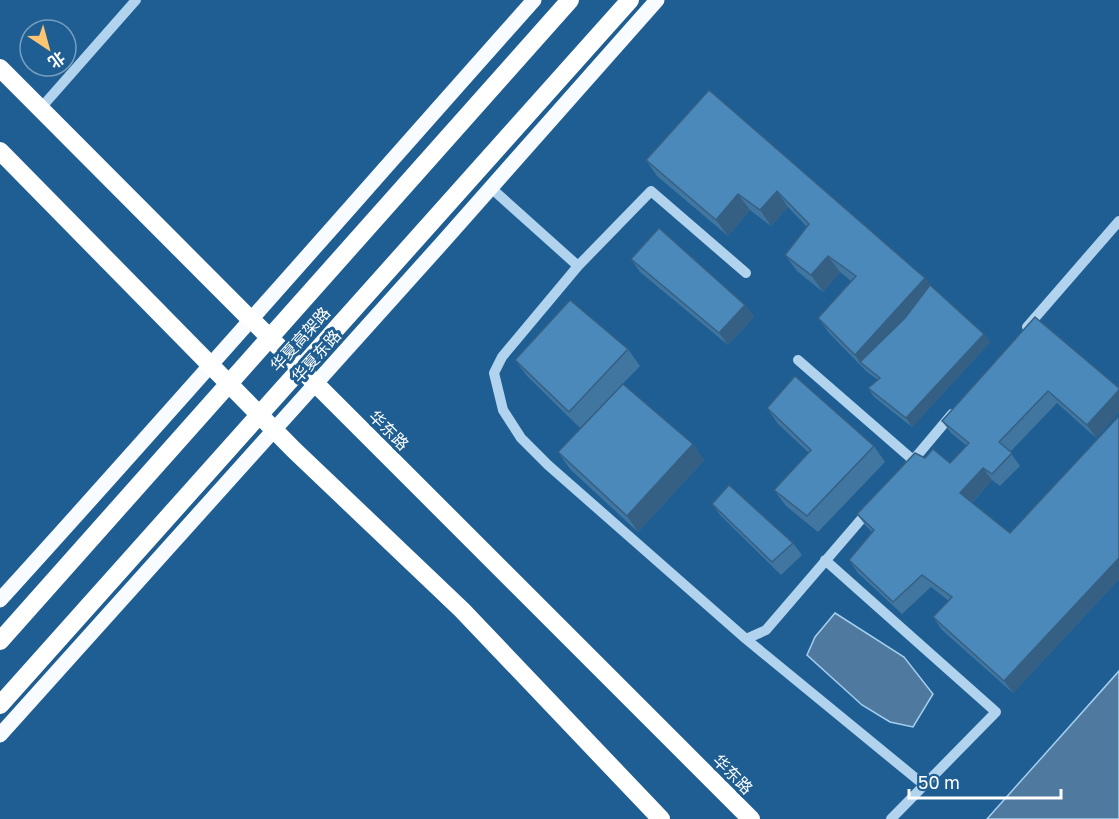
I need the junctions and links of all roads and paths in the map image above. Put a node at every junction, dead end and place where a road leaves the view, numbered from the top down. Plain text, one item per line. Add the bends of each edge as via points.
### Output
1 (136, 0) edge
2 (534, 0) edge
3 (570, 0) edge
4 (630, 0) edge
5 (657, 0) edge
6 (0, 68) edge
7 (40, 109) junction
8 (0, 152) edge
9 (490, 187) junction
10 (1119, 221) edge
11 (579, 266) junction
12 (746, 273) dead end
13 (253, 322) junction
14 (1020, 336) edge
15 (798, 360) dead end
16 (210, 365) junction
17 (315, 384) junction
18 (958, 407) edge
19 (274, 430) junction
20 (876, 502) edge
21 (825, 560) junction
22 (0, 600) edge
23 (746, 639) junction
24 (0, 641) edge
25 (0, 705) edge
26 (0, 735) edge
27 (924, 785) junction
28 (661, 819) edge
29 (751, 819) edge
30 (891, 819) edge

1 - 7 street
2 - 13 main road
3 - 24 highway, 华夏高架路
4 - 25 highway, 华夏高架路
5 - 9 main road, 华夏东路
6 - 7 highway, 华东路
7 - 13 highway, 华东路
8 - 16 highway
9 - 11 street
9 - 17 main road, 华夏东路
10 - 14 street
11 - 12 street via 651,191
11 - 23 street via 502,357 494,373 503,410 521,438 548,465
13 - 16 main road
13 - 17 highway, 华东路
15 - 18 street via 909,465
16 - 19 highway
16 - 22 main road
17 - 19 main road, 华夏东路
17 - 29 highway, 华东路
19 - 26 main road, 华夏东路
19 - 28 highway via 462,610
20 - 21 street
21 - 23 street via 766,630
21 - 27 street via 996,712
23 - 27 street
27 - 30 street

